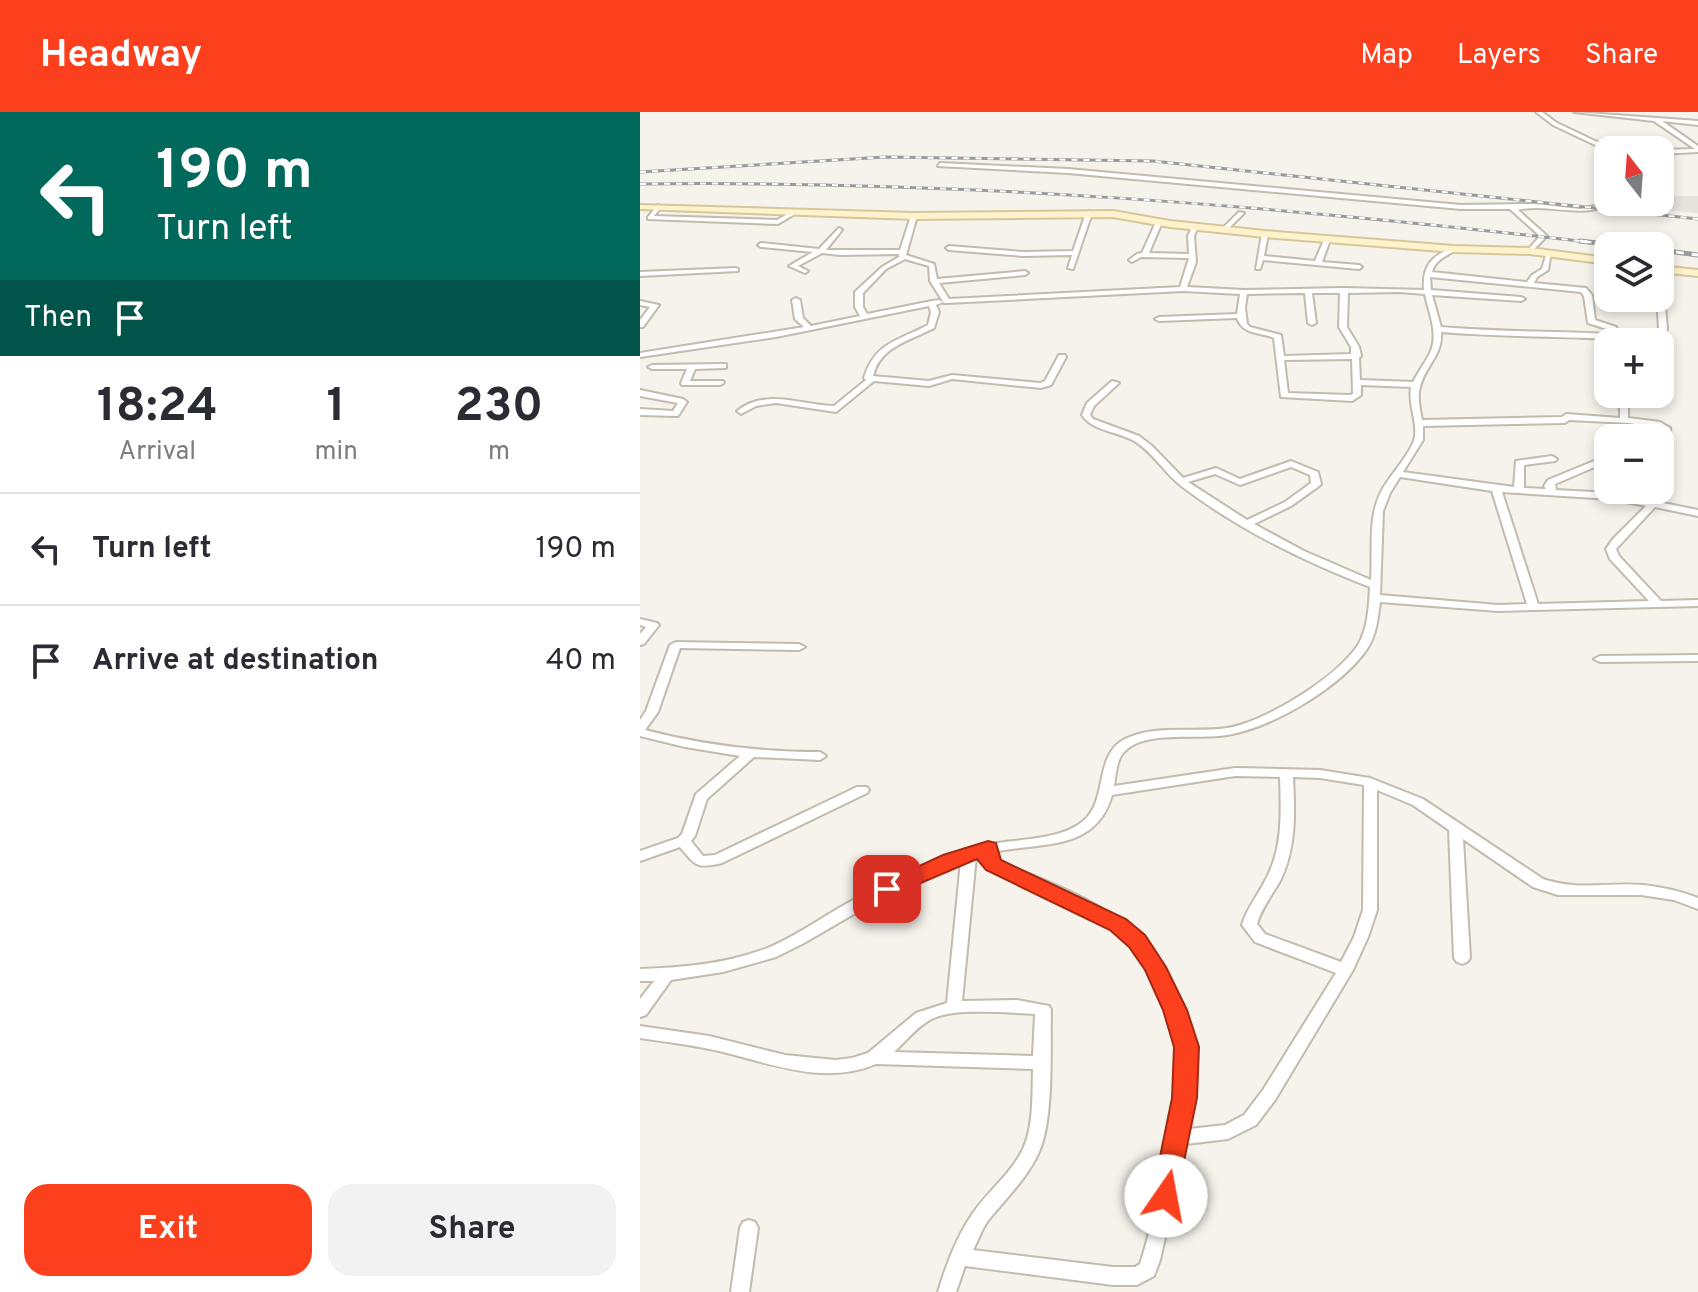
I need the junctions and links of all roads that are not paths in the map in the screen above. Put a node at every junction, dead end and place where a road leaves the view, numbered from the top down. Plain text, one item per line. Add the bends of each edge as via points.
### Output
1 (1539, 112) edge
2 (1577, 112) edge
3 (1655, 119) junction
4 (1698, 122) edge
5 (1594, 142) edge
6 (1698, 149) edge
7 (1674, 151) edge
8 (940, 165) dead end
9 (640, 207) edge
10 (658, 207) junction
11 (1519, 207) junction
12 (1594, 209) edge
13 (757, 211) junction
14 (795, 212) junction
15 (1089, 213) junction
16 (1241, 213) dead end
17 (914, 216) junction
18 (746, 221) junction
19 (1159, 222) junction
20 (1195, 226) junction
21 (1225, 229) junction
22 (839, 230) dead end
23 (1265, 234) junction
24 (1327, 240) junction
25 (761, 245) dead end
26 (949, 248) dead end
27 (1454, 249) junction
28 (821, 251) junction
29 (1530, 251) junction
30 (1075, 253) junction
31 (1549, 253) junction
32 (903, 254) junction
33 (1145, 255) junction
34 (1194, 256) junction
35 (1260, 258) junction
36 (1594, 259) edge
37 (1132, 260) dead end
38 (1318, 263) junction
39 (1359, 267) dead end
40 (1071, 268) dead end
41 (1258, 268) dead end
42 (736, 270) dead end
43 (1674, 270) edge
44 (805, 271) dead end
45 (1025, 273) dead end
46 (1698, 273) edge
47 (640, 274) edge
48 (1429, 274) junction
49 (934, 281) junction
50 (1530, 283) junction
51 (1183, 289) junction
52 (1344, 290) junction
53 (1308, 291) junction
54 (1427, 291) junction
55 (1244, 292) junction
56 (1521, 299) dead end
57 (796, 300) dead end
58 (947, 301) junction
59 (640, 303) edge
60 (932, 303) junction
61 (1241, 316) junction
62 (865, 318) junction
63 (1159, 319) dead end
64 (1312, 323) dead end
65 (640, 325) edge
66 (809, 328) junction
67 (1610, 328) edge
68 (1436, 329) junction
69 (1594, 338) edge
70 (667, 351) junction
71 (640, 355) edge
72 (1357, 356) junction
73 (1062, 357) dead end
74 (1281, 358) junction
75 (692, 366) junction
76 (723, 366) dead end
77 (652, 367) junction
78 (640, 376) edge
79 (871, 380) junction
80 (1357, 382) junction
81 (720, 383) dead end
82 (1115, 383) dead end
83 (1416, 385) junction
84 (640, 393) edge
85 (1623, 408) edge
86 (741, 411) dead end
87 (640, 412) edge
88 (1627, 421) junction
89 (1419, 423) junction
90 (1646, 424) edge
91 (1552, 459) dead end
92 (1594, 464) dead end
93 (1399, 474) junction
94 (1182, 481) junction
95 (1496, 489) junction
96 (1519, 490) junction
97 (1551, 490) junction
98 (1594, 495) edge
99 (1653, 504) edge
100 (1658, 504) edge
101 (1698, 513) edge
102 (1249, 523) junction
103 (1375, 585) junction
104 (1374, 598) junction
105 (1698, 603) edge
106 (1658, 604) junction
107 (1533, 606) junction
108 (640, 622) edge
109 (640, 642) edge
110 (799, 647) dead end
111 (1698, 658) edge
112 (1600, 659) dead end
113 (640, 730) edge
114 (749, 755) junction
115 (820, 756) dead end
116 (1286, 773) junction
117 (1370, 782) junction
118 (1109, 783) junction
119 (862, 790) dead end
120 (1456, 829) junction
121 (683, 841) junction
122 (988, 848) junction
123 (969, 854) junction
124 (640, 856) edge
125 (1698, 904) edge
126 (1462, 958) dead end
127 (1345, 970) junction
128 (640, 975) edge
129 (666, 975) junction
130 (954, 1006) junction
131 (640, 1011) edge
132 (640, 1032) edge
133 (877, 1058) junction
134 (1042, 1063) junction
135 (1178, 1137) junction
136 (749, 1228) dead end
137 (960, 1257) junction
138 (740, 1292) edge
139 (947, 1292) edge

1 - 5 street
2 - 3 street
3 - 4 street
3 - 6 street
6 - 7 street
8 - 11 street via 1461,207
9 - 10 main road
10 - 13 main road
10 - 18 street via 650,218
11 - 12 street
11 - 29 street via 1513,212 1544,236
13 - 14 main road
13 - 18 street
14 - 17 main road
14 - 18 street via 781,222
15 - 17 main road
15 - 19 main road
15 - 30 street
16 - 21 street
17 - 32 street
19 - 20 main road
19 - 33 street
20 - 21 main road
20 - 34 street
21 - 23 main road
22 - 28 street
23 - 24 main road
23 - 35 street
24 - 27 main road
24 - 38 street
25 - 28 street
26 - 30 street
27 - 29 main road
27 - 48 street via 1433,257
28 - 32 street
28 - 44 street via 792,266
29 - 31 main road
30 - 40 street
31 - 36 main road
31 - 50 street via 1545,270
32 - 49 street via 931,263
32 - 62 street via 859,292
33 - 34 street
33 - 37 street
34 - 51 street
35 - 38 street
35 - 41 street
38 - 39 street
42 - 47 street
43 - 46 main road
45 - 49 street
48 - 50 street
48 - 54 street
49 - 58 street
50 - 67 street via 1583,290 1591,321
51 - 55 street
51 - 58 street
52 - 53 street
52 - 54 street
52 - 72 street via 1343,327
53 - 55 street
53 - 64 street
54 - 56 street
54 - 68 street
55 - 61 street
57 - 66 street via 799,319
58 - 60 street
59 - 65 street via 655,305
60 - 62 street
60 - 79 street via 931,326 886,347 872,365
61 - 63 street
61 - 74 street via 1251,332 1276,335
62 - 66 street
66 - 70 street
68 - 69 street
68 - 83 street via 1436,349
70 - 71 street
70 - 77 street
72 - 74 street
72 - 80 street
73 - 79 street via 1041,386 952,377 929,384
74 - 80 street via 1286,397 1352,398
75 - 76 street
75 - 77 street
75 - 81 street via 685,383
77 - 78 street
79 - 86 street via 836,409 768,399
80 - 83 street
82 - 94 street via 1086,415 1098,425 1134,436
83 - 89 street via 1413,402
84 - 87 street via 683,402 675,414
85 - 88 street
88 - 89 street via 1566,417
88 - 90 street
89 - 93 street via 1419,440
91 - 96 street via 1519,463
92 - 97 street via 1551,482
93 - 95 street
93 - 103 street via 1378,511
94 - 102 street
94 - 102 street via 1216,471 1240,482 1291,464 1315,474 1316,484 1306,493
95 - 96 street
95 - 107 street
96 - 97 street
97 - 98 street
99 - 106 street via 1611,549
100 - 101 street
102 - 103 street via 1325,566
103 - 104 street
104 - 107 street via 1461,607
104 - 118 street via 1369,638 1361,650 1281,714 1236,730 1126,743 1114,754
105 - 106 street
106 - 107 street
108 - 109 street via 653,625
110 - 113 street via 676,645 652,712
111 - 112 street
113 - 114 street
114 - 115 street
114 - 121 street via 701,797
116 - 117 street
116 - 118 street
116 - 127 street via 1286,848 1249,925 1260,938
117 - 120 street via 1418,802
117 - 127 street via 1370,910
118 - 122 street via 1096,816 1076,833
119 - 121 street via 709,862 692,857
120 - 125 street via 1510,867 1563,891 1641,890
120 - 126 street
121 - 124 street
122 - 123 street
122 - 135 street via 994,865 1118,925 1137,941 1175,1010 1186,1047
123 - 129 street via 867,898 773,952 725,967
123 - 130 street
127 - 135 street via 1250,1120 1228,1132
128 - 129 street
129 - 131 street
130 - 133 street via 923,1016
130 - 134 street via 1043,1010
132 - 133 street via 797,1065 855,1065
133 - 134 street
134 - 137 street via 1032,1149 979,1219
135 - 137 street via 1147,1270 1137,1276
136 - 138 street
137 - 139 street

